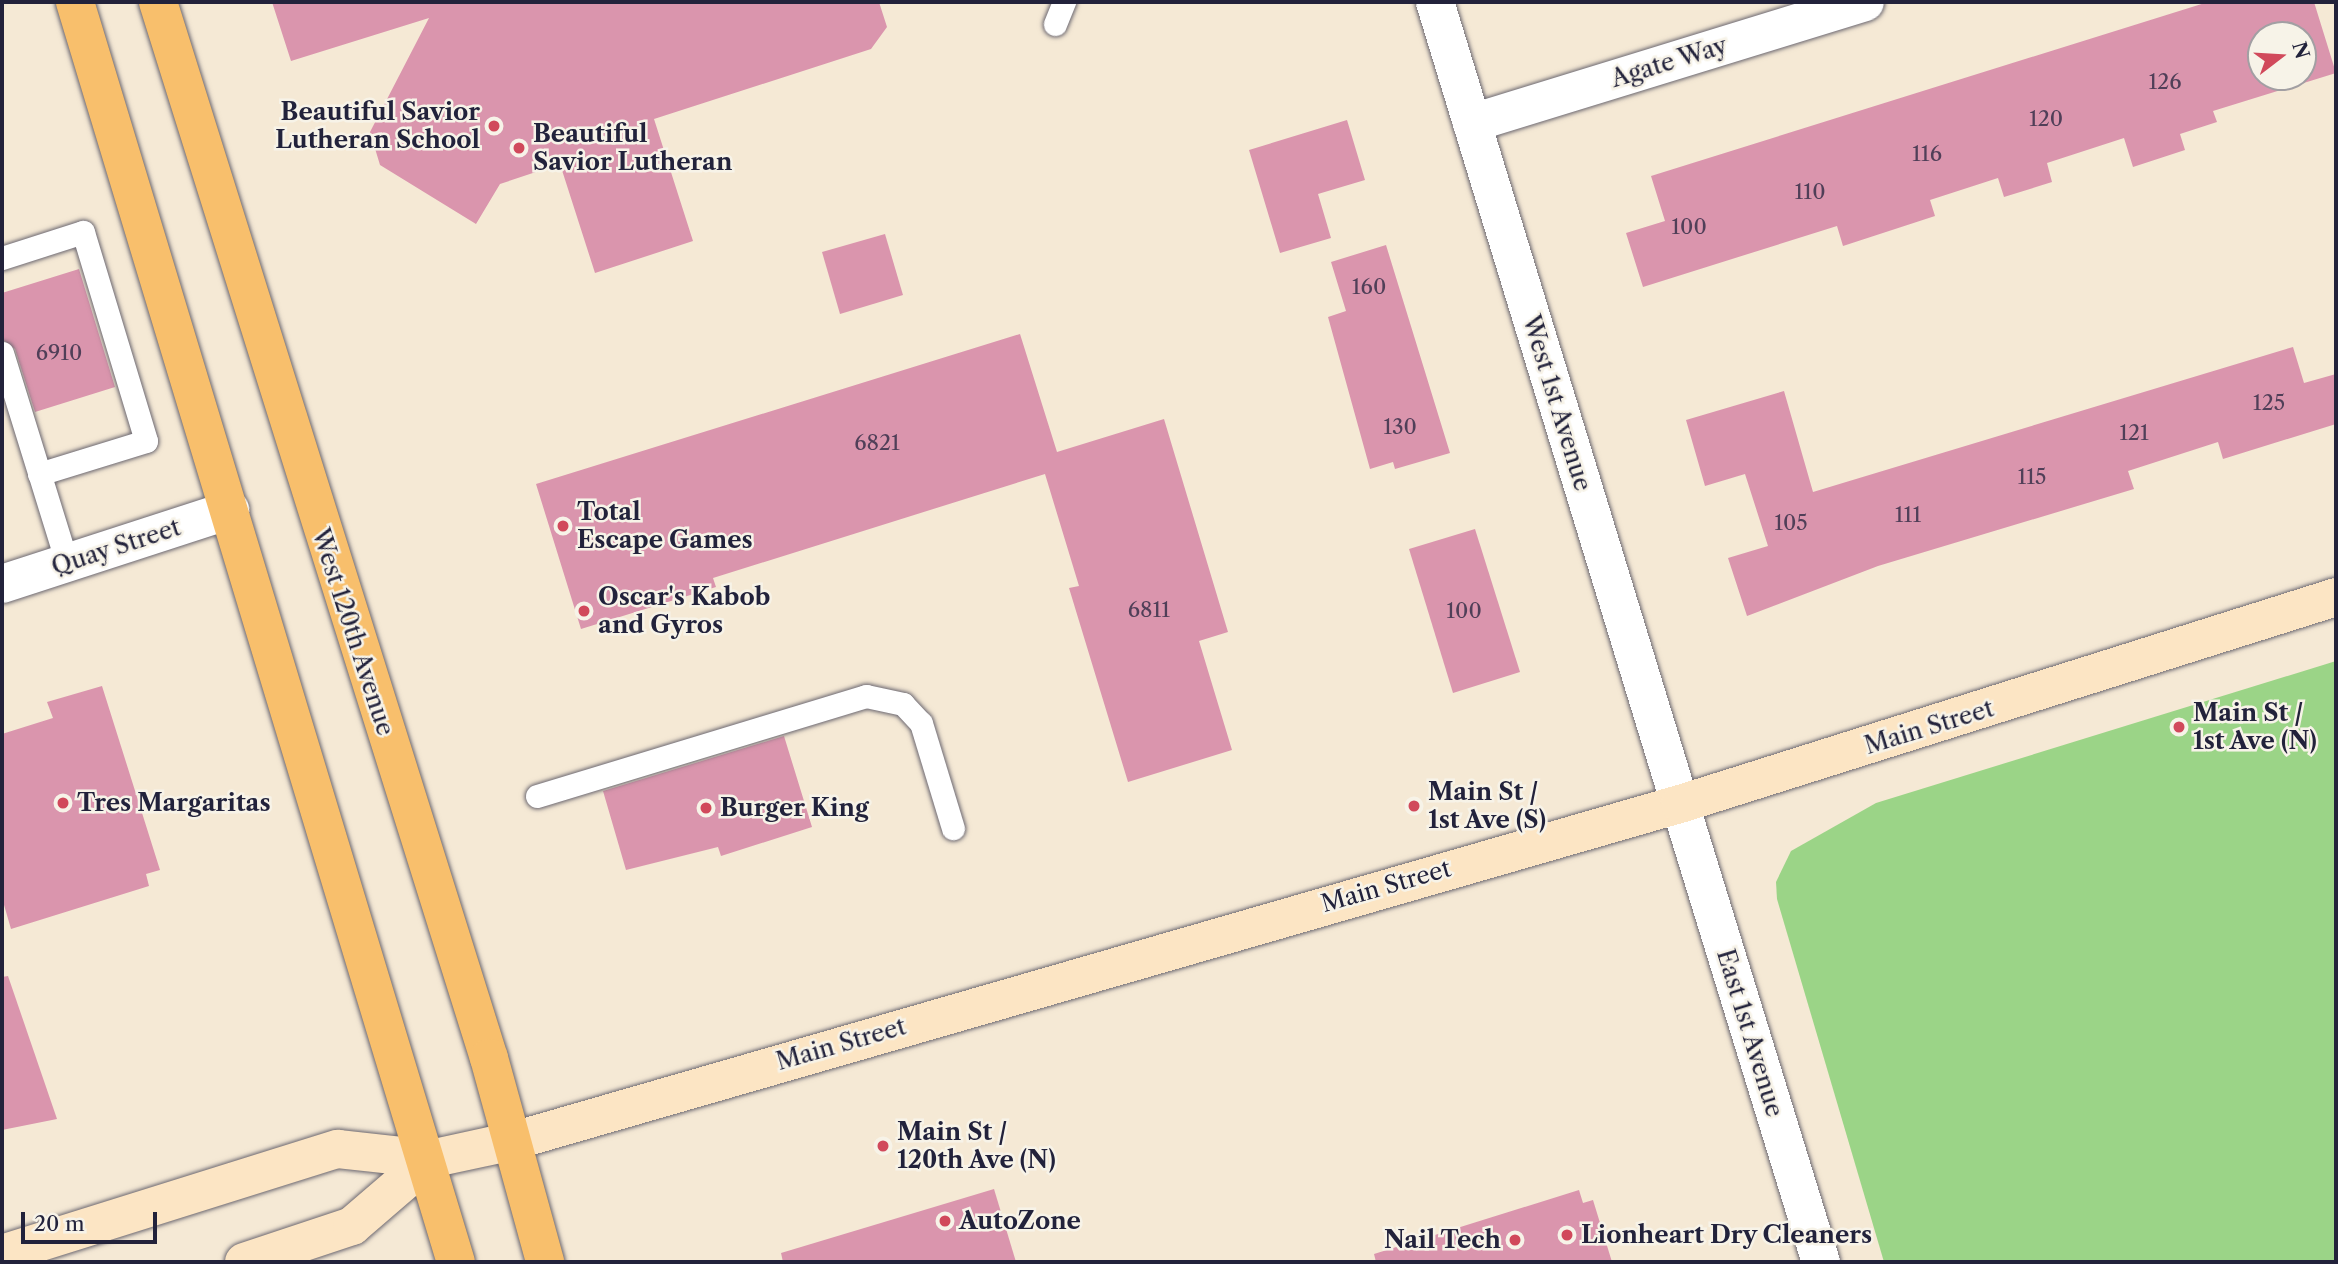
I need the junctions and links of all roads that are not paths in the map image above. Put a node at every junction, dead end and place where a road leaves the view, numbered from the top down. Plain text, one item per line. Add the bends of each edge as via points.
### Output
1 (75, 2) edge
2 (158, 2) edge
3 (1064, 2) edge
4 (1435, 2) edge
5 (1866, 2) edge
6 (1055, 24) dead end
7 (1472, 123) junction
8 (2, 258) edge
9 (2, 353) edge
10 (39, 474) junction
11 (230, 510) junction
12 (67, 563) junction
13 (2, 584) edge
14 (2336, 597) edge
15 (537, 796) dead end
16 (1680, 804) junction
17 (953, 828) dead end
18 (513, 1141) junction
19 (430, 1159) junction
20 (2, 1254) edge
21 (244, 1262) edge
22 (456, 1262) edge
23 (545, 1262) edge
24 (1821, 1262) edge

1 - 11 main road
2 - 18 main road, West 120th Avenue
3 - 6 lane
4 - 7 street, West 1st Avenue
5 - 7 street, Agate Way
7 - 16 street, West 1st Avenue
8 - 10 lane via 83,232 146,441
9 - 10 lane
10 - 12 lane
11 - 12 street, Quay Street
11 - 19 main road
12 - 13 street, Quay Street
14 - 16 main road, Main Street
15 - 17 lane via 866,696 904,704 921,723
16 - 18 main road, Main Street
16 - 24 street, East 1st Avenue
18 - 19 main road, Main Street
18 - 23 main road, West 120th Avenue
19 - 20 main road, Main Street via 338,1149
19 - 21 main road, Main Street via 352,1226
19 - 22 main road

